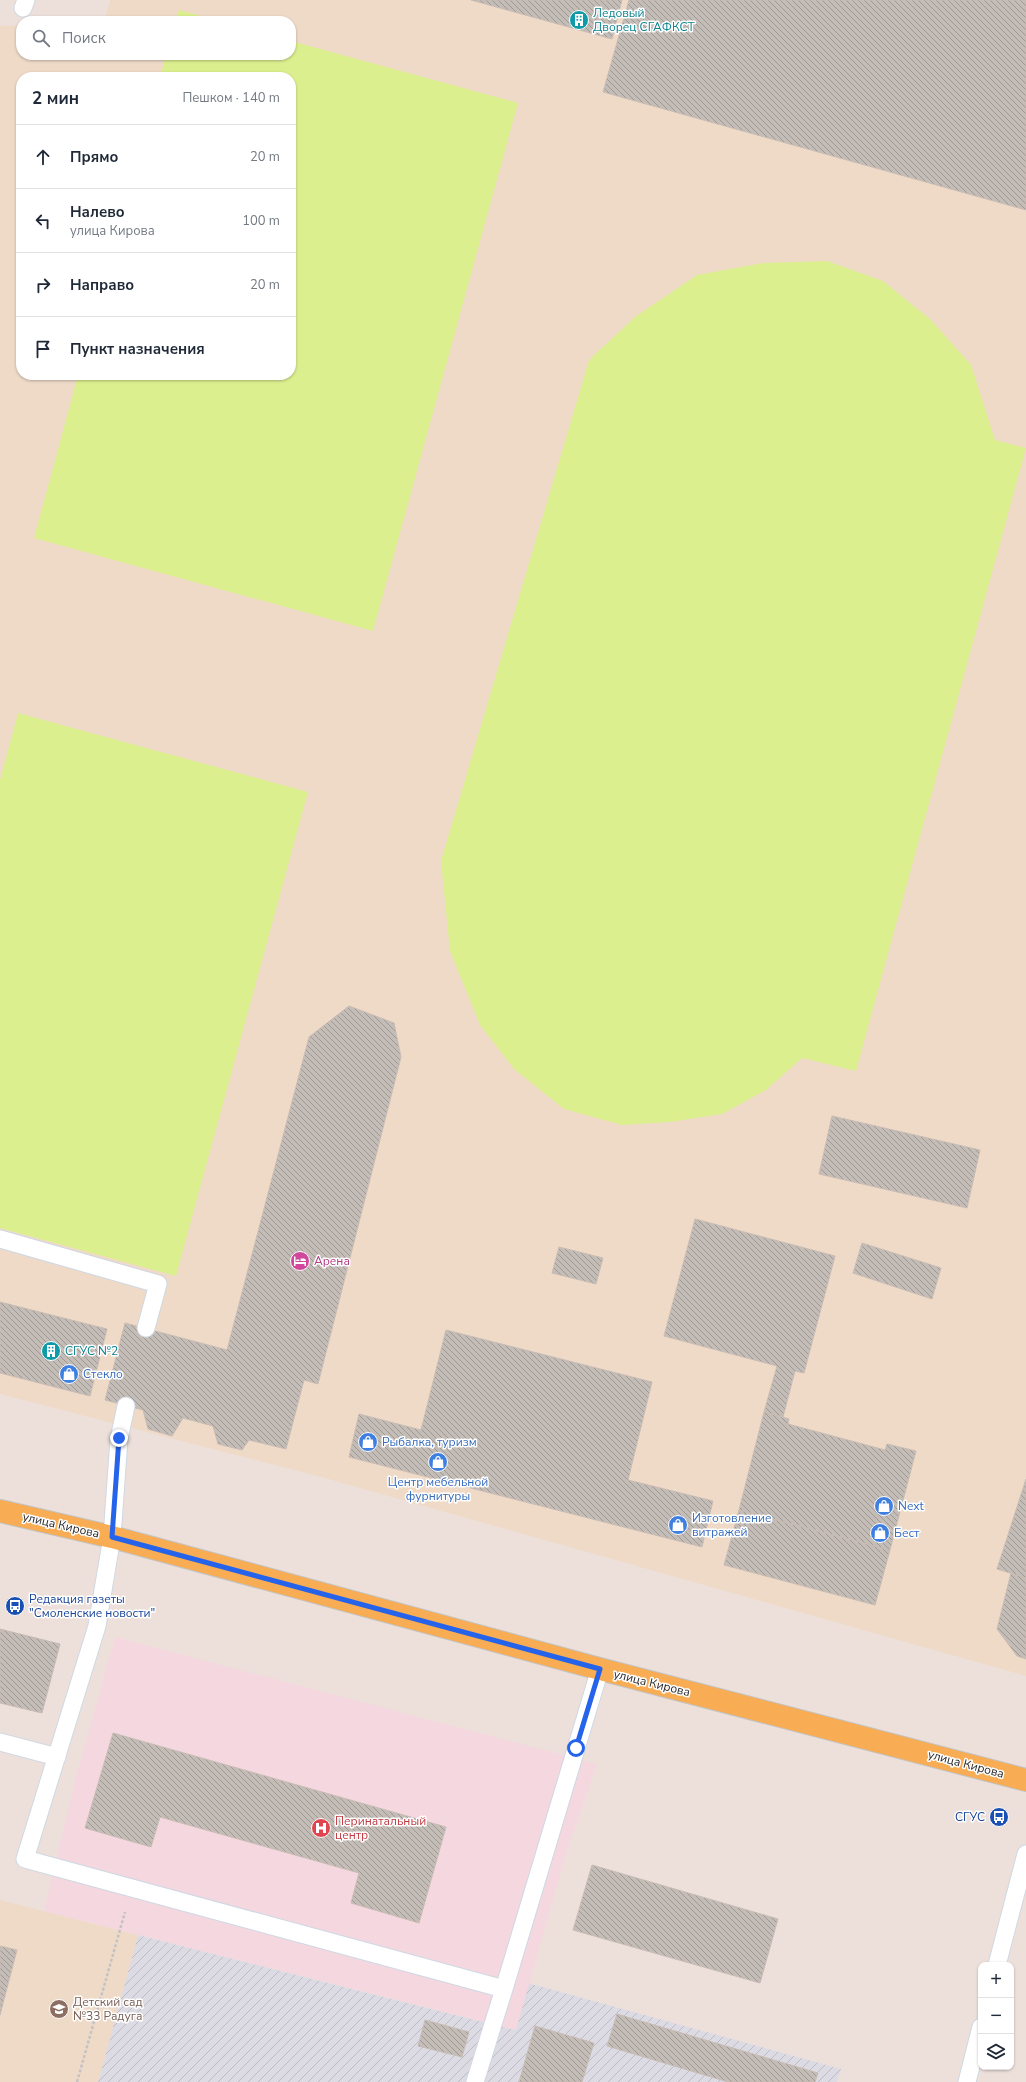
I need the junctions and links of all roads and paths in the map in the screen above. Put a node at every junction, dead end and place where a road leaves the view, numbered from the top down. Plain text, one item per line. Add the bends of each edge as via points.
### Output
1 (0, 1239) edge
2 (146, 1328) dead end
3 (126, 1406) dead end
4 (0, 1511) edge
5 (112, 1537) junction
6 (600, 1669) junction
7 (0, 1742) edge
8 (57, 1757) junction
9 (1026, 1780) edge
10 (1026, 1854) edge
11 (131, 1888) junction
12 (998, 1962) edge
13 (504, 1989) junction
14 (979, 2034) edge
15 (77, 2082) edge
16 (475, 2082) edge
17 (967, 2082) edge

1 - 2 lane via 158,1284
3 - 5 lane via 119,1438
4 - 5 main road, улица Кирова
5 - 6 main road, улица Кирова
5 - 8 lane via 97,1626
6 - 9 main road, улица Кирова
6 - 13 lane
7 - 8 lane
8 - 11 lane via 25,1859
10 - 12 lane
11 - 13 lane
11 - 15 path
13 - 16 lane
14 - 17 lane

